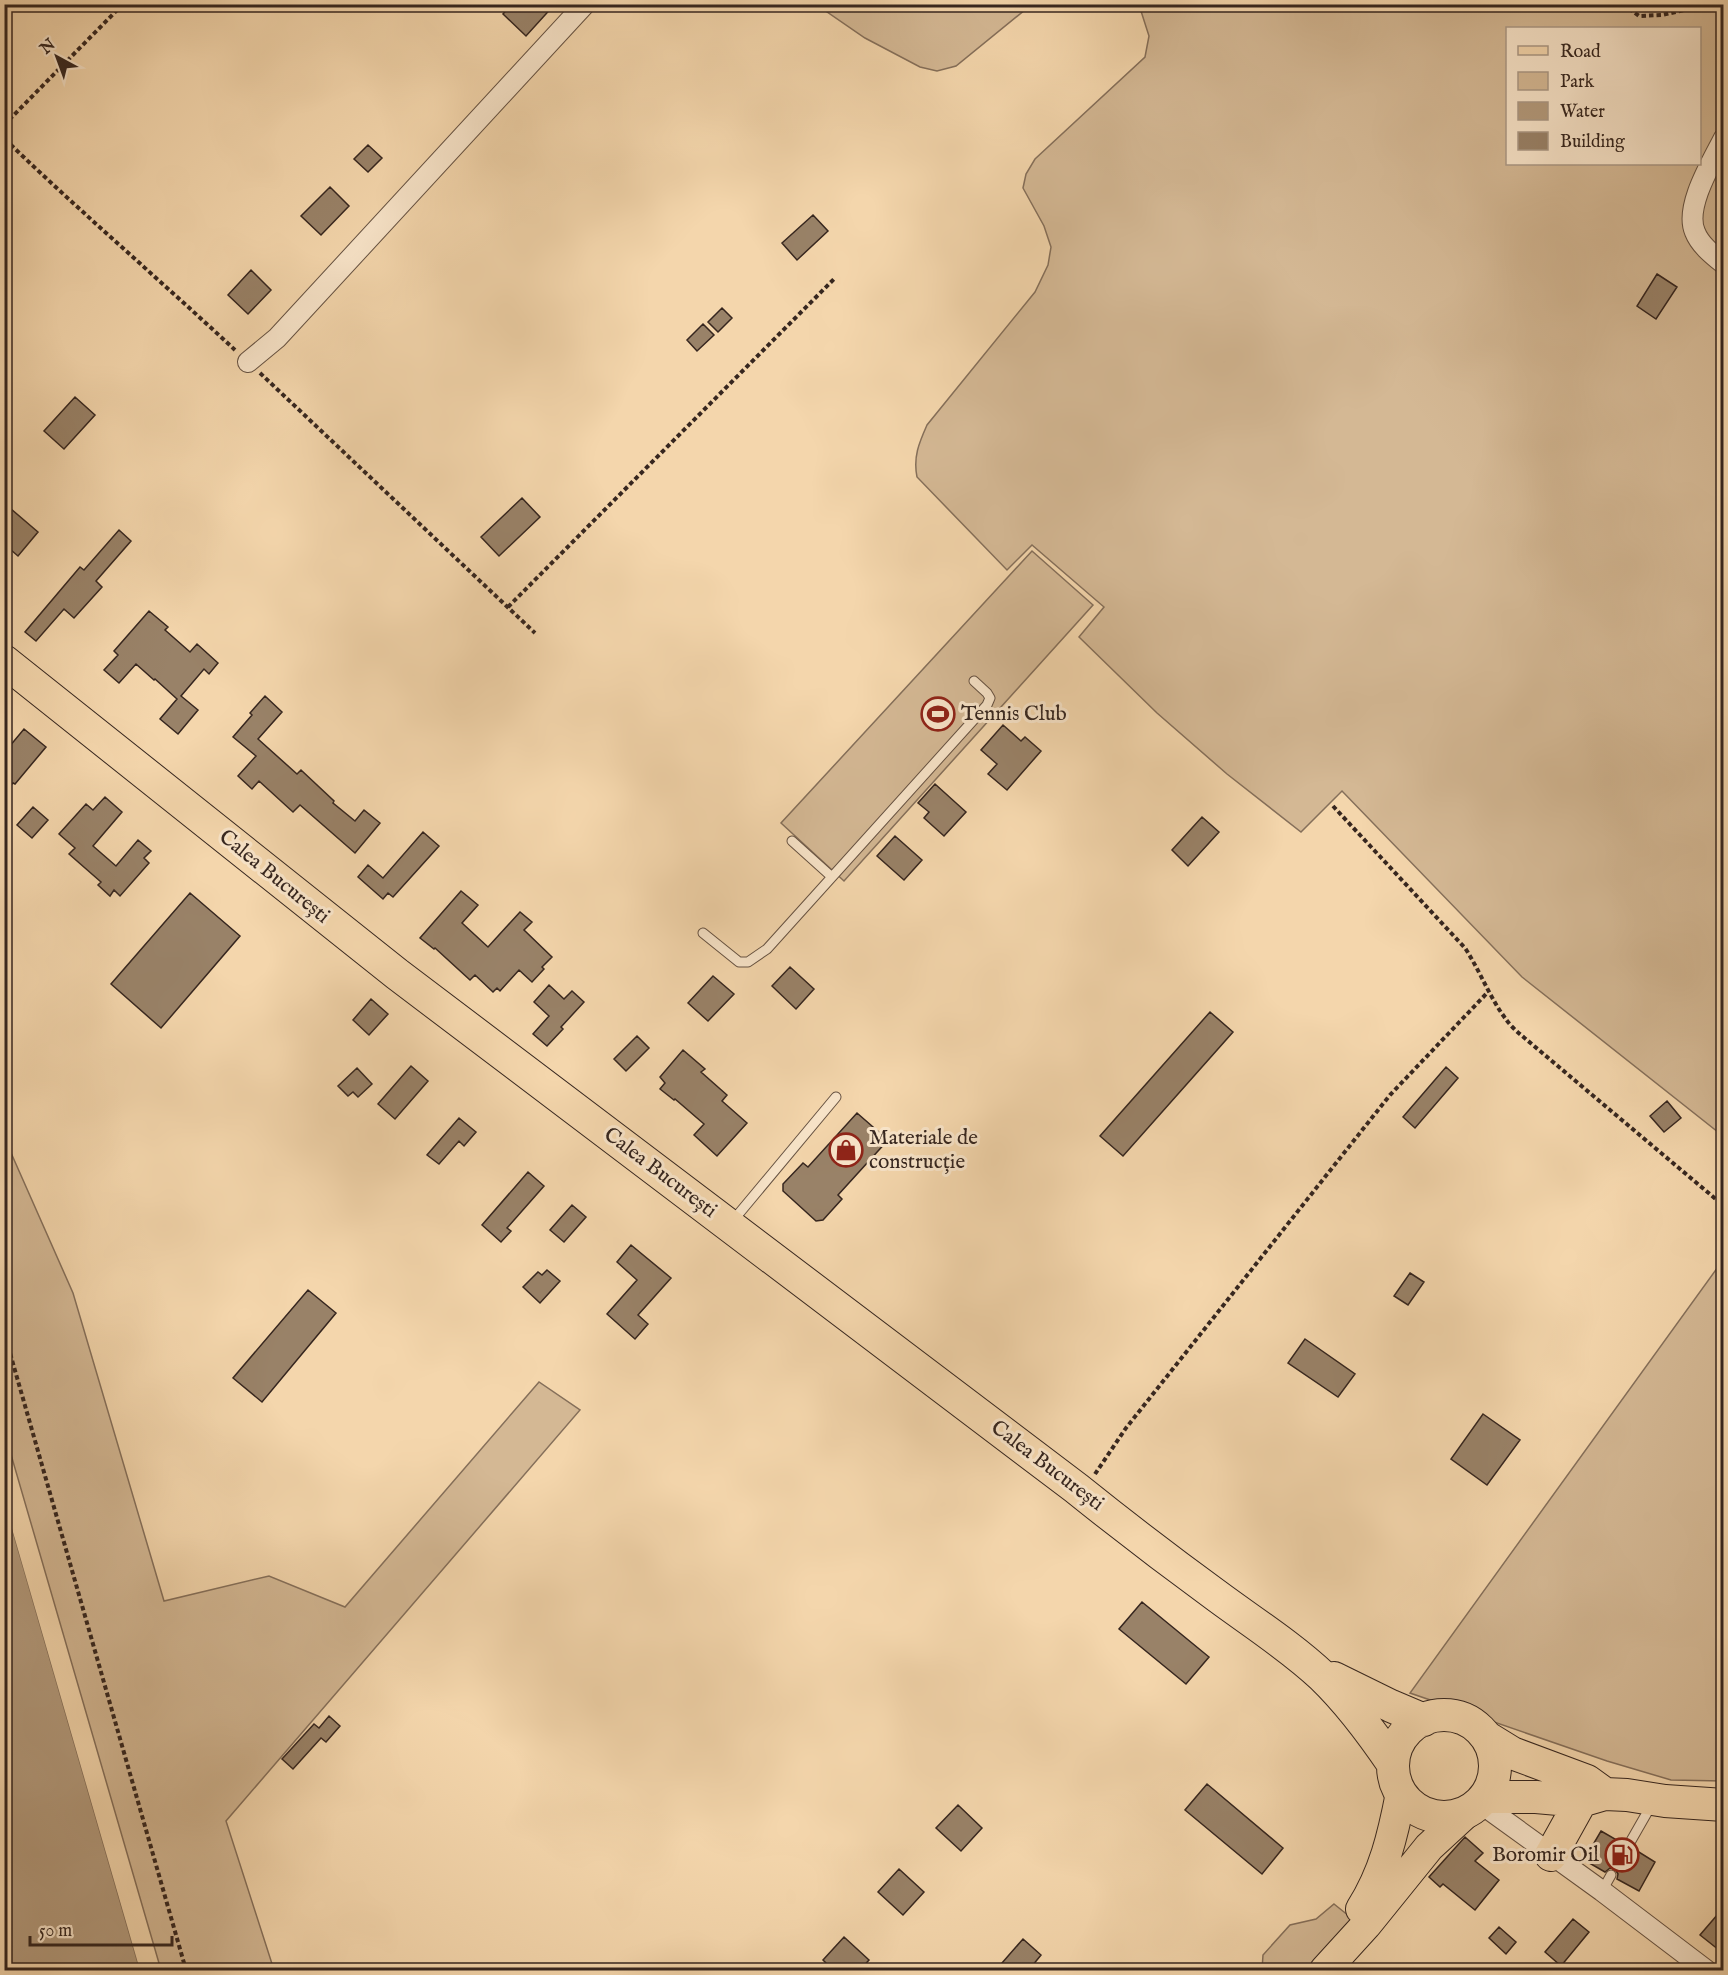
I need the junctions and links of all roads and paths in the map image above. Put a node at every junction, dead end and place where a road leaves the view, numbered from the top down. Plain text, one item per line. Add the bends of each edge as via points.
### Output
1 (123, 4) edge
2 (585, 4) edge
3 (1623, 4) edge
4 (1712, 4) edge
5 (4, 125) edge
6 (1724, 138) edge
7 (4, 141) edge
8 (1724, 264) edge
9 (835, 278) dead end
10 (248, 362) junction
11 (508, 607) junction
12 (536, 633) dead end
13 (4, 661) edge
14 (974, 681) dead end
15 (1333, 806) dead end
16 (792, 841) dead end
17 (832, 878) junction
18 (703, 933) dead end
19 (1488, 992) junction
20 (836, 1096) dead end
21 (1724, 1206) edge
22 (729, 1224) junction
23 (4, 1332) edge
24 (1085, 1495) junction
25 (1321, 1676) junction
26 (1424, 1720) junction
27 (1486, 1737) junction
28 (1397, 1779) junction
29 (1593, 1798) junction
30 (1655, 1799) junction
31 (1477, 1804) junction
32 (1724, 1805) edge
33 (1628, 1846) dead end
34 (1551, 1855) junction
35 (1332, 1961) edge
36 (186, 1971) edge
37 (1707, 1971) edge

1 - 5 path
2 - 10 street via 277,338
3 - 4 path via 1639,16
6 - 8 street via 1692,214 1695,232
7 - 10 path
9 - 11 path
10 - 11 path
11 - 12 path
13 - 22 highway, Calea București via 397,974
14 - 17 lane via 990,698 987,705
15 - 19 path via 1466,948
16 - 17 lane
17 - 18 lane via 767,949 748,962 740,962
19 - 21 path via 1521,1035
19 - 24 path via 1382,1105 1126,1428
20 - 22 lane
22 - 24 highway, Calea București
23 - 36 path
24 - 25 highway, Calea București
25 - 26 highway, Calea București via 1333,1677
25 - 28 highway, Calea București via 1362,1721
26 - 27 highway, Calea București via 1452,1716 1477,1727
26 - 28 highway via 1412,1727 1396,1749
27 - 29 highway, Calea București via 1512,1753 1587,1781
27 - 31 highway via 1495,1763 1494,1777 1489,1791
28 - 31 highway, Calea București via 1411,1805 1423,1813 1453,1817
28 - 35 main road via 1392,1841 1384,1865
29 - 30 highway, Calea București via 1627,1795
29 - 31 highway, Calea București via 1536,1797
29 - 34 highway
30 - 32 highway, Calea București
30 - 33 lane
31 - 34 street
31 - 35 main road via 1429,1847
34 - 37 street via 1606,1883

